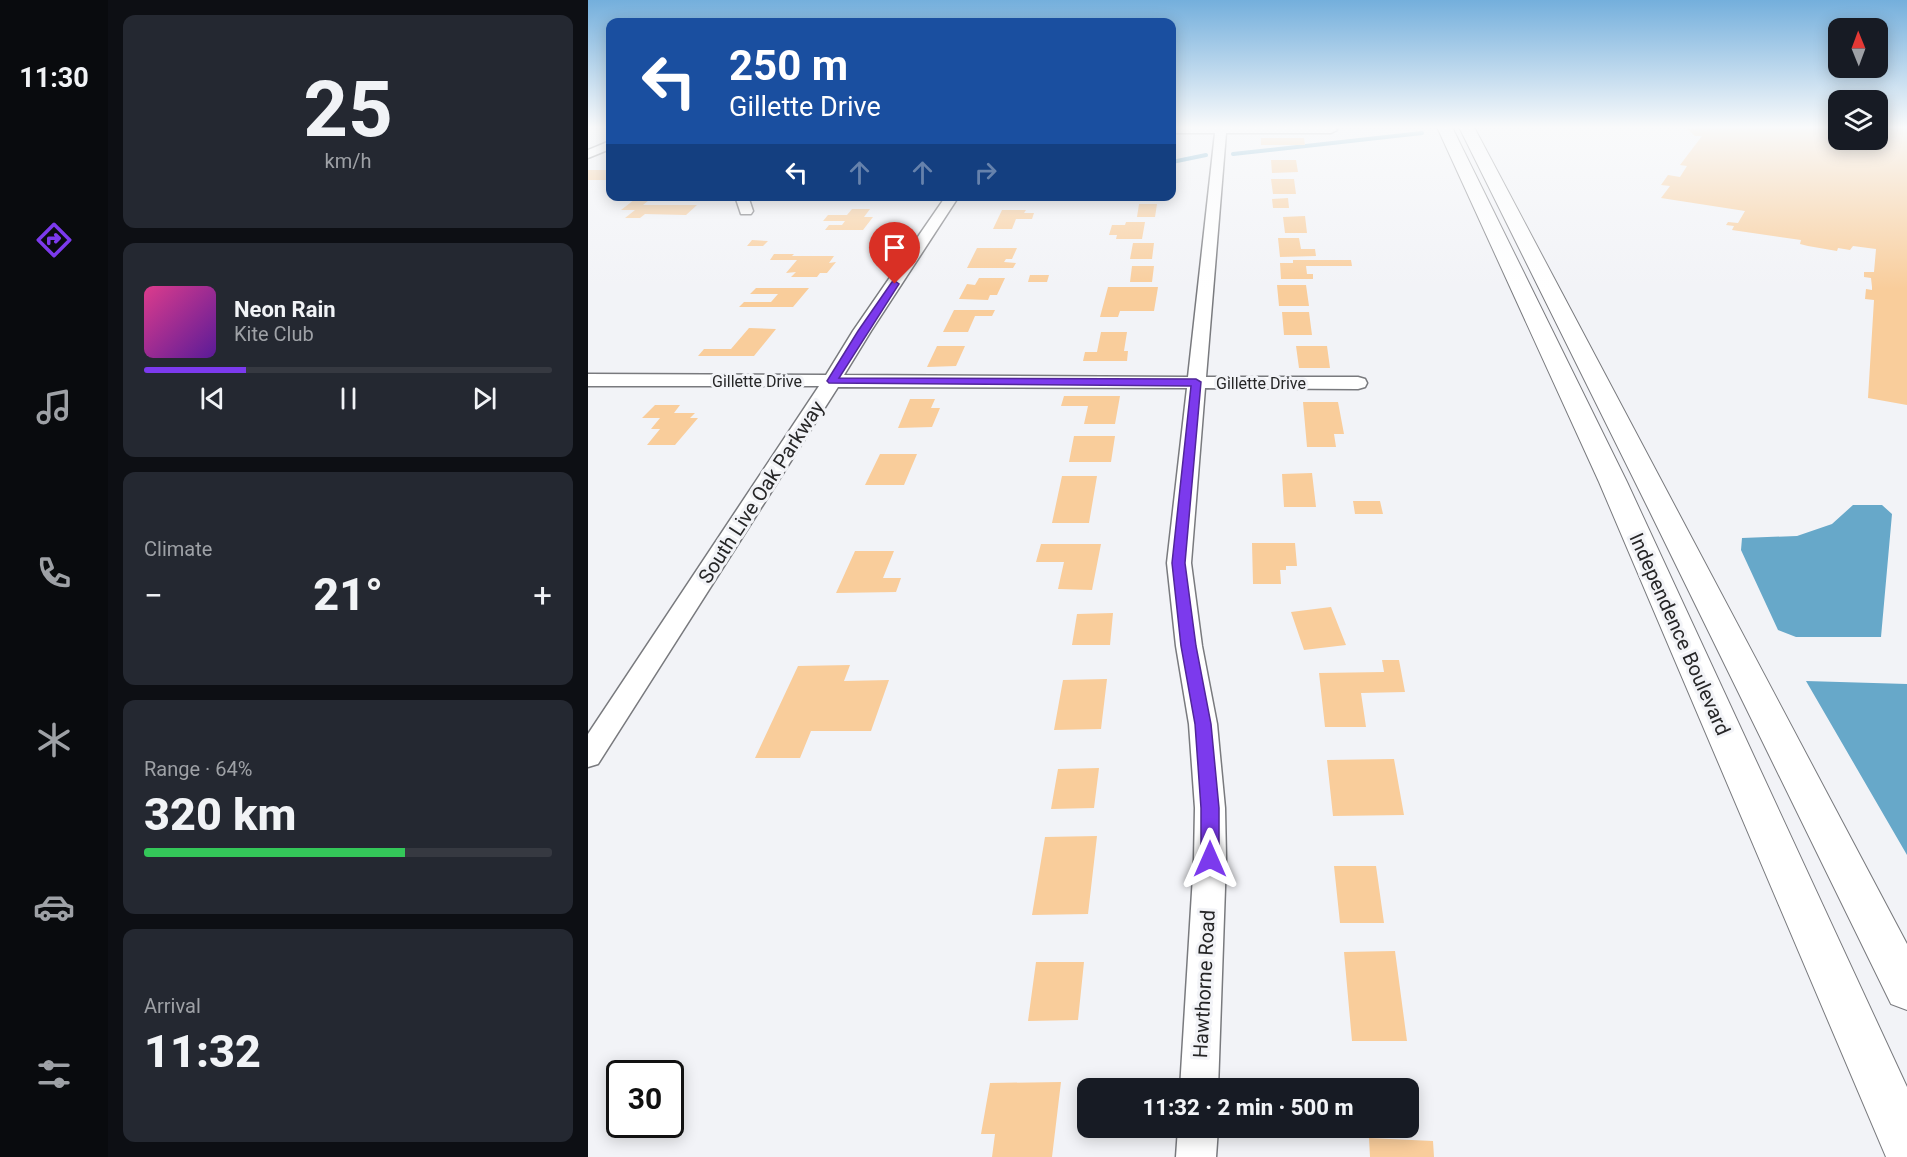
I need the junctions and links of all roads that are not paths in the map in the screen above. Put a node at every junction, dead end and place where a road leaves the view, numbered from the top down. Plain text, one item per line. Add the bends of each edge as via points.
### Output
1 (1215, 181) edge
2 (1482, 181) edge
3 (1487, 181) edge
4 (743, 201) edge
5 (950, 201) edge
6 (746, 210) dead end
7 (588, 380) edge
8 (832, 381) junction
9 (1196, 382) junction
10 (1358, 383) dead end
11 (588, 757) edge
12 (1907, 990) edge
13 (1200, 1078) edge
14 (1197, 1138) edge
15 (1907, 1145) edge
16 (1196, 1157) edge

1 - 9 street, Hawthorne Road
2 - 15 main road, Independence Boulevard
3 - 12 main road, Independence Boulevard via 1665,512
4 - 6 street
5 - 8 street, South Live Oak Parkway
7 - 8 street, Gillette Drive
8 - 9 street, Gillette Drive
8 - 11 street, South Live Oak Parkway
9 - 10 street, Gillette Drive
9 - 13 street, Hawthorne Road via 1179,563 1203,724 1210,808
14 - 16 street

